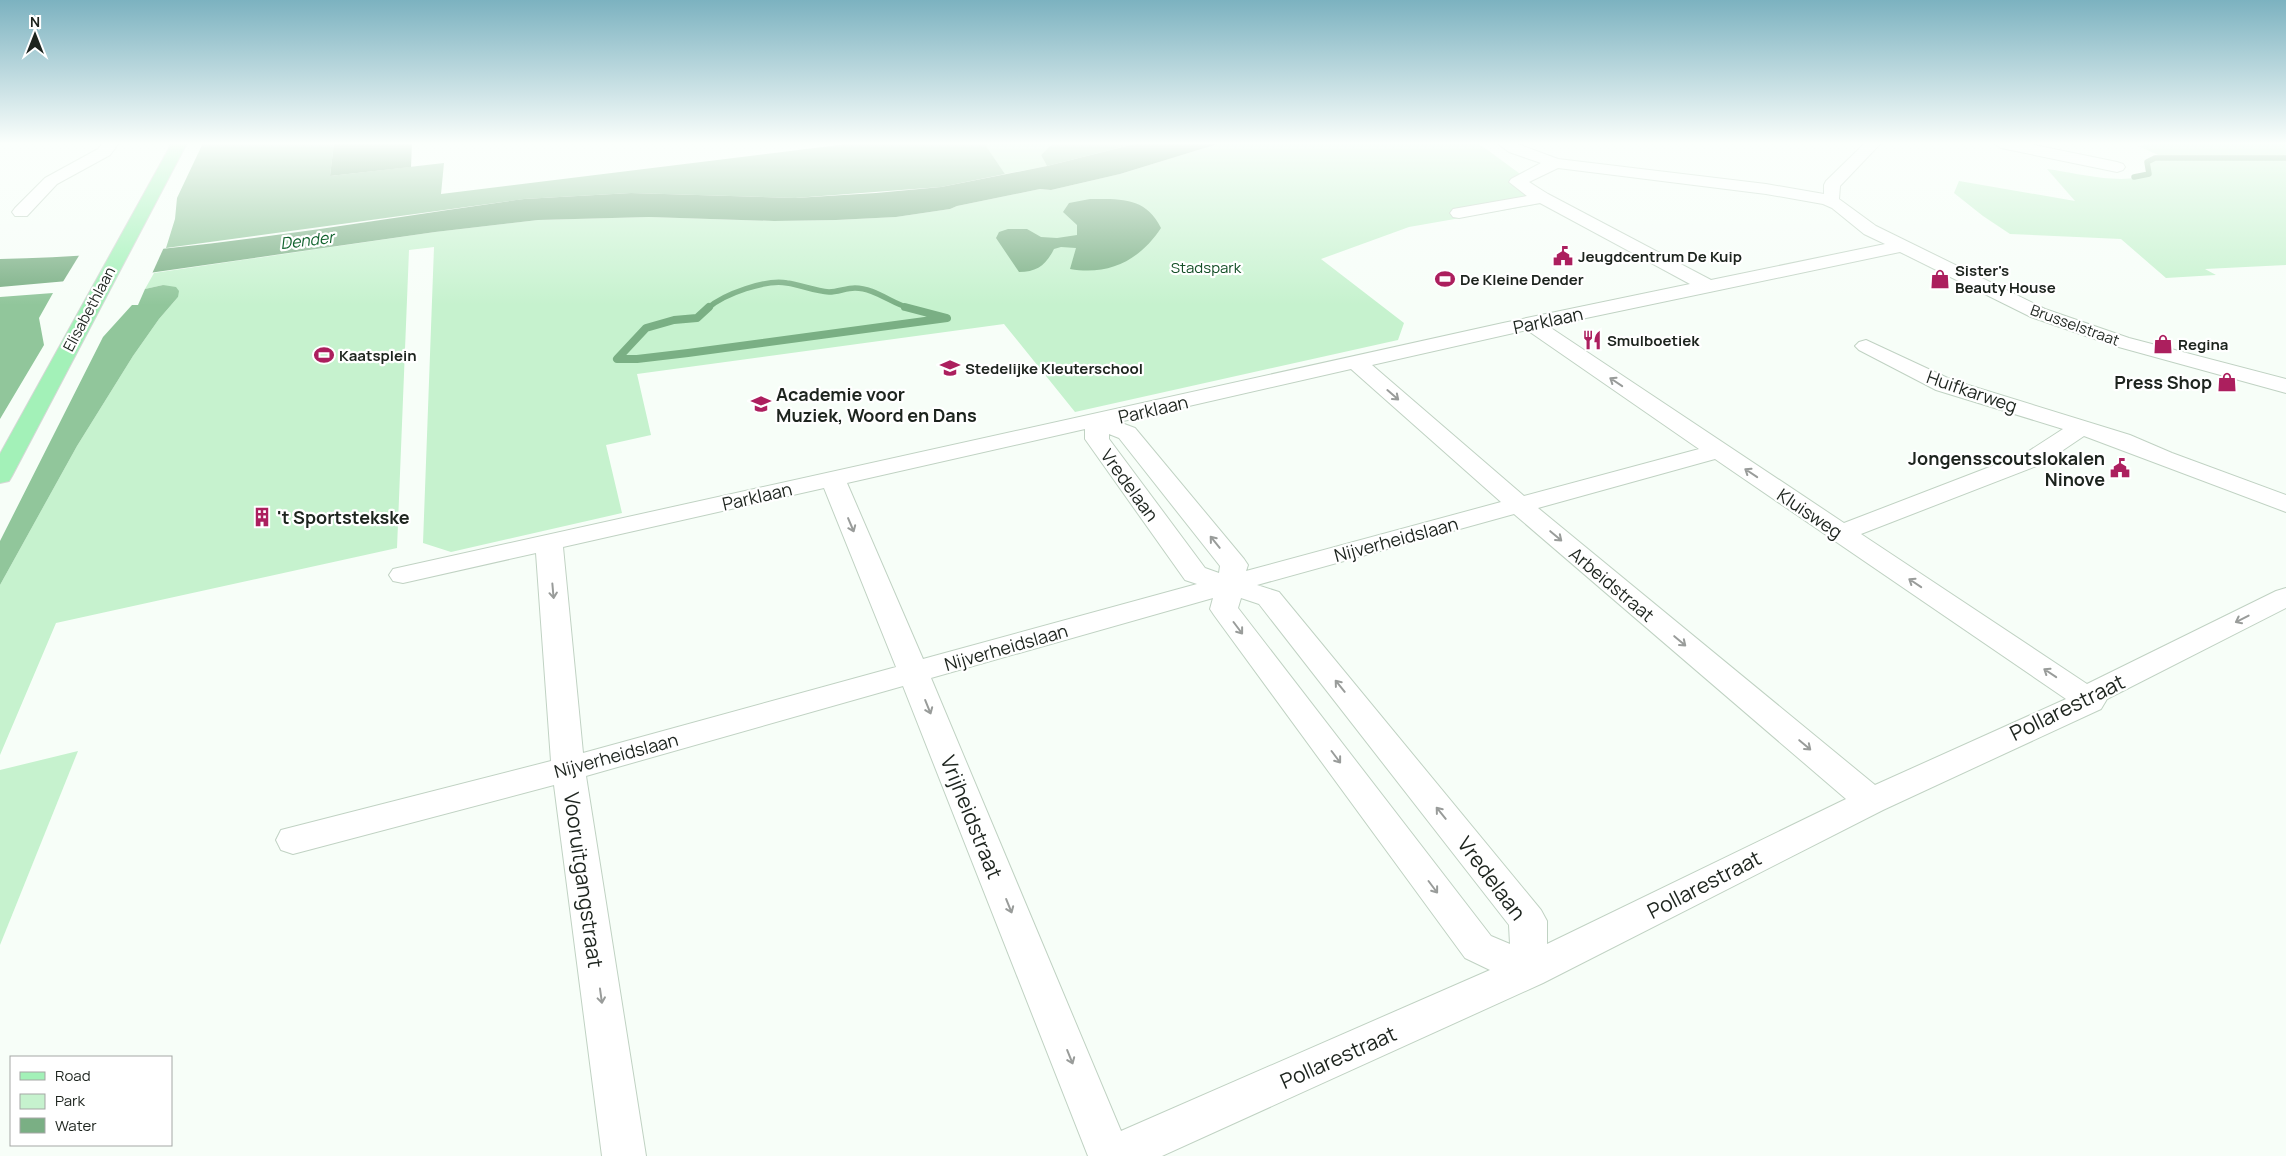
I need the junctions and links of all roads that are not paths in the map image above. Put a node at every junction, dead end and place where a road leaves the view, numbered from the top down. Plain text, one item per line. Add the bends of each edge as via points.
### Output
1 (35, 197) edge
2 (149, 197) edge
3 (1809, 197) edge
4 (1832, 197) edge
5 (1542, 198) joint
6 (1826, 200) junction
7 (21, 212) dead end
8 (1459, 213) dead end
9 (1903, 246) junction
10 (1708, 286) junction
11 (1531, 324) junction
12 (1866, 346) dead end
13 (1357, 363) junction
14 (2286, 386) edge
15 (1097, 421) junction
16 (2081, 427) junction
17 (1718, 451) junction
18 (0, 476) edge
19 (832, 480) junction
20 (2286, 504) edge
21 (1520, 506) junction
22 (1840, 533) junction
23 (549, 543) junction
24 (403, 575) dead end
25 (1229, 584) junction
26 (2286, 597) edge
27 (913, 672) junction
28 (2090, 701) junction
29 (568, 769) junction
30 (1871, 801) junction
31 (292, 840) dead end
32 (1529, 971) junction
33 (624, 1156) edge
34 (1112, 1156) edge

1 - 7 street
2 - 18 main road, Elisabethlaan
3 - 6 street, Brusselstraat
4 - 6 street
5 - 8 street
5 - 10 street
6 - 9 street, Brusselstraat via 1838,204 1870,230
9 - 10 street, Parklaan
9 - 14 street, Brusselstraat via 2038,313 2122,342
10 - 11 street, Parklaan
11 - 13 street, Parklaan
17 -> 11 street, Kluisweg
12 - 16 street, Huifkarweg via 1944,385
13 - 15 street, Parklaan
13 -> 21 street, Arbeidstraat
15 - 19 street, Parklaan
15 - 25 street, Vredelaan via 1097,439 1196,574
25 -> 15 street, Vredelaan via 1234,565 1127,434
16 - 20 street, Huifkarweg
16 - 22 street via 2035,458
17 - 21 street, Nijverheidslaan
22 -> 17 street, Kluisweg
19 - 23 street, Parklaan
19 -> 27 street, Vrijheidstraat
21 - 25 street, Nijverheidslaan
21 -> 30 street, Arbeidstraat
28 -> 22 street, Kluisweg
23 - 24 street, Parklaan
23 -> 29 street, Vooruitgangstraat
25 - 27 street, Nijverheidslaan
25 -> 32 street, Vredelaan via 1224,609 1478,947
32 -> 25 street, Vredelaan via 1528,921 1269,598
26 -> 28 street, Pollarestraat via 2096,692
27 - 29 street, Nijverheidslaan
27 -> 34 street, Vrijheidstraat
28 - 30 street, Pollarestraat
29 - 31 street, Nijverheidslaan
29 -> 33 street, Vooruitgangstraat
30 - 32 street, Pollarestraat
32 - 34 street, Pollarestraat

